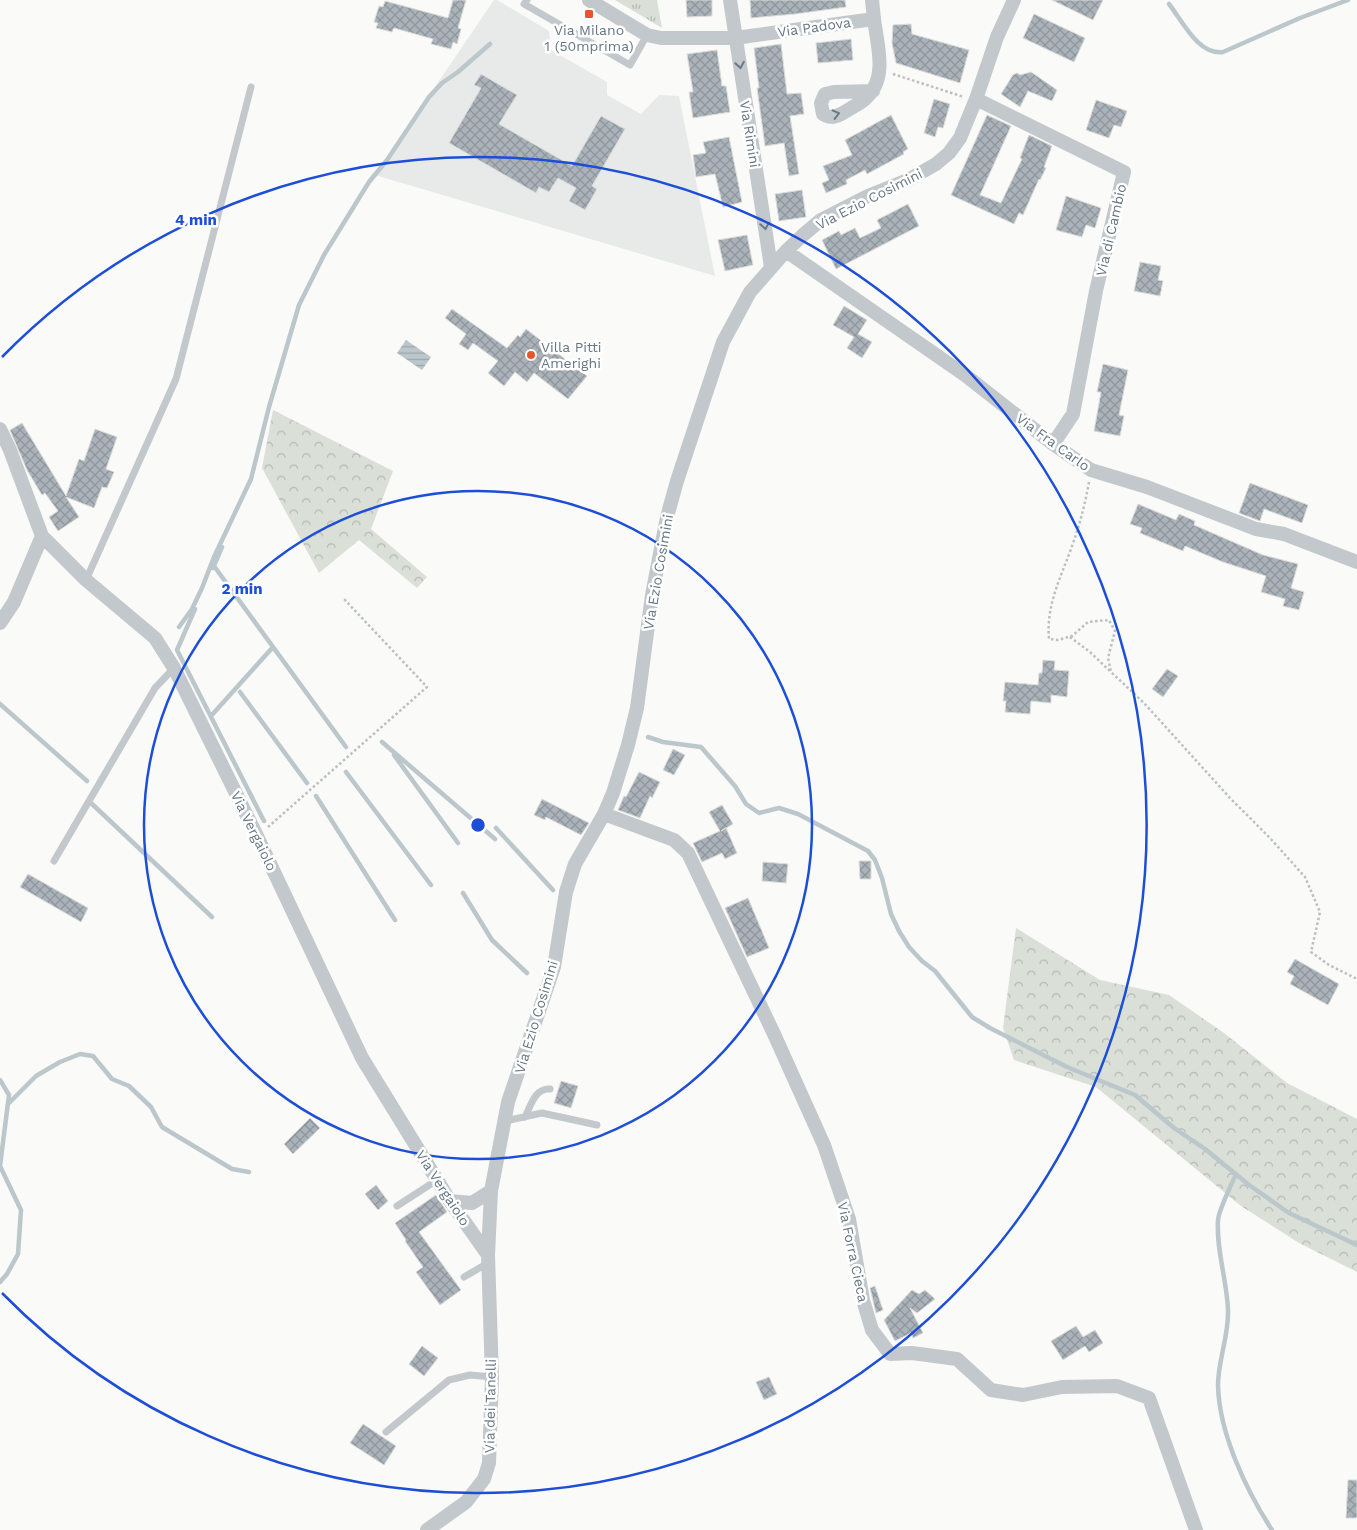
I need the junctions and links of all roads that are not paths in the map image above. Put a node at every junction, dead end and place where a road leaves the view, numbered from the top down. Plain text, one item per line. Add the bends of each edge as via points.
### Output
1 (527, 0) edge
2 (589, 0) edge
3 (730, 0) edge
4 (872, 0) edge
5 (1014, 0) edge
6 (874, 19) junction
7 (648, 35) junction
8 (735, 38) junction
9 (251, 87) dead end
10 (873, 91) dead end
11 (976, 100) junction
12 (786, 250) junction
13 (771, 267) junction
14 (0, 429) edge
15 (1053, 444) junction
16 (42, 536) junction
17 (1357, 562) edge
18 (86, 580) junction
19 (0, 623) edge
20 (174, 668) junction
21 (604, 814) junction
22 (54, 861) dead end
23 (550, 1088) dead end
24 (525, 1116) junction
25 (505, 1121) junction
26 (597, 1125) dead end
27 (437, 1180) junction
28 (492, 1191) junction
29 (450, 1201) junction
30 (397, 1206) dead end
31 (488, 1259) junction
32 (464, 1277) dead end
33 (492, 1377) junction
34 (386, 1432) dead end
35 (427, 1530) edge
36 (1196, 1530) edge

1 - 7 lane via 524,4 630,65
2 - 7 street
3 - 8 street, Via Rimini
4 - 6 street
5 - 11 street, Via Ezio Cosimini via 997,37
6 - 8 street, Via Padova
6 - 10 street via 880,70
7 - 8 street, Via Padova via 661,38
8 -> 13 street, Via Rimini
9 - 18 lane via 176,379
11 - 12 street, Via Ezio Cosimini via 960,138 936,164 821,220
11 - 15 street, Via di Cambio via 1124,172 1096,291 1073,414
12 - 13 street, Via Ezio Cosimini
12 - 15 street, Via Fra Carlo via 965,376
13 - 21 street, Via Ezio Cosimini via 750,292 723,342 677,481 652,595 637,708
14 - 16 street, Via Vergaiolo
15 - 17 street, Via Fra Carlo via 1091,470 1147,487 1256,528 1284,534
16 - 18 street, Via Vergaiolo
16 - 19 street via 14,602
18 - 20 street, Via Vergaiolo via 155,638
20 - 22 lane via 155,688
20 - 27 street, Via Vergaiolo via 362,1058
21 - 25 street, Via Ezio Cosimini via 575,864 566,892 554,967 508,1102
21 - 36 street, Via Forra Cieca via 674,840 688,853 824,1146 849,1218 861,1290 872,1330 890,1354 912,1353 957,1359 991,1390 1023,1395 1062,1387 1117,1386 1149,1398
23 - 24 lane via 539,1092
24 - 25 lane
24 - 26 lane via 542,1113
25 - 28 street, Via Ezio Cosimini
27 - 29 street, Via Vergaiolo
27 - 30 lane
28 - 29 street via 472,1203
28 - 31 street, Via Ezio Cosimini
29 - 31 street, Via Vergaiolo
31 - 32 lane
31 - 33 street, Via dei Tanelli
33 - 34 lane via 470,1375 449,1380
33 - 35 street, Via dei Tanelli via 489,1463 484,1480 466,1502

